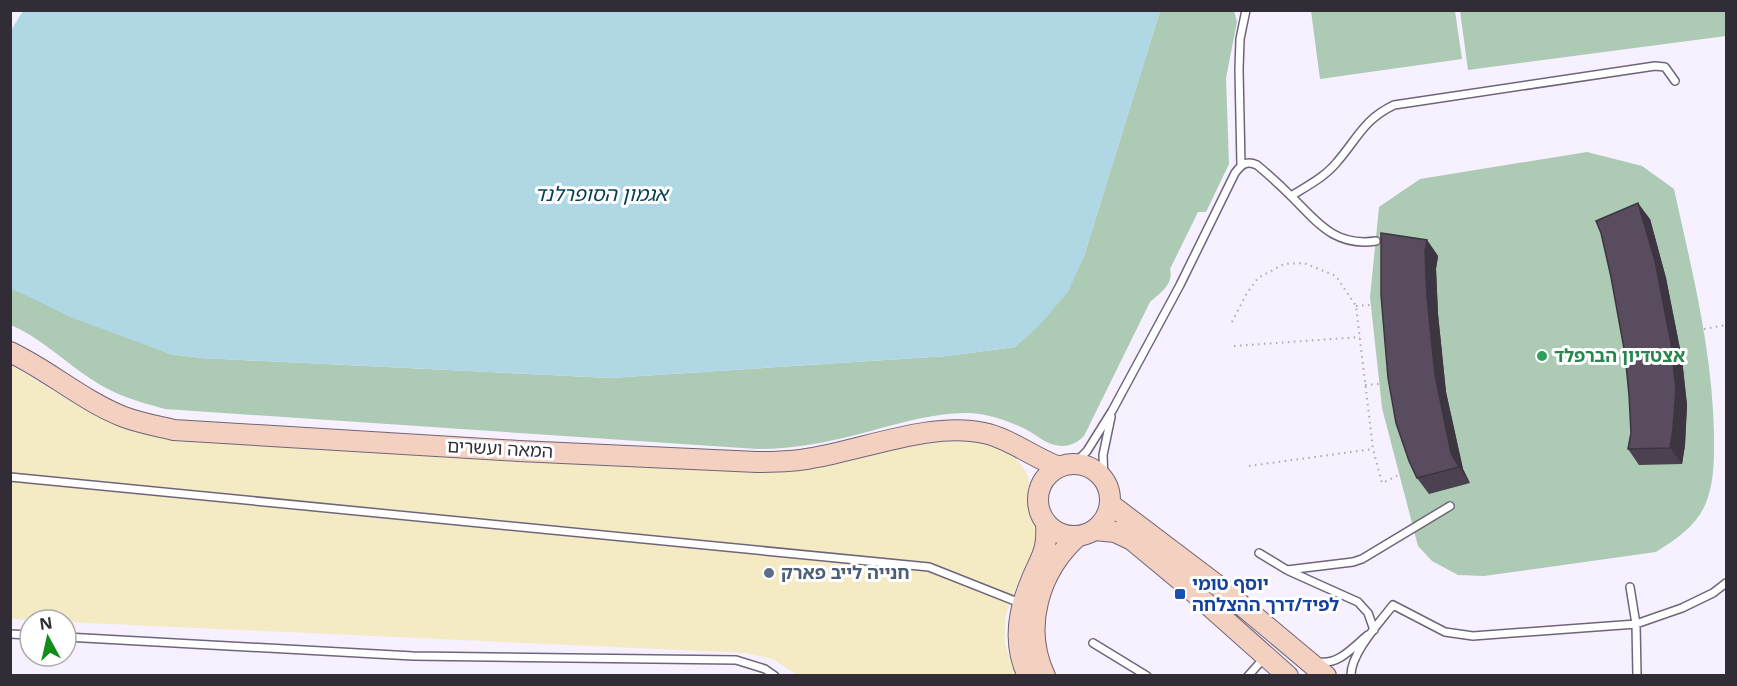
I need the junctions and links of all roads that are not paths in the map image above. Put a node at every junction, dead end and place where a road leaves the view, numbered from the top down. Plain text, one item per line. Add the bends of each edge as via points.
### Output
1 (1246, 10) edge
2 (1676, 81) dead end
3 (1241, 166) junction
4 (1291, 196) junction
5 (1376, 241) dead end
6 (10, 352) edge
7 (1112, 411) junction
8 (1004, 440) junction
9 (1067, 466) junction
10 (10, 477) edge
11 (1104, 480) junction
12 (1039, 490) junction
13 (1110, 504) junction
14 (1450, 506) dead end
15 (1046, 523) junction
16 (1087, 533) junction
17 (1259, 553) dead end
18 (1287, 570) junction
19 (1726, 583) edge
20 (1630, 586) dead end
21 (1023, 604) junction
22 (1636, 624) junction
23 (1374, 630) junction
24 (78, 638) edge
25 (1093, 644) dead end
26 (1266, 656) junction
27 (1308, 660) junction
28 (775, 675) edge
29 (1028, 675) edge
30 (1045, 675) edge
31 (1147, 675) edge
32 (1248, 675) edge
33 (1288, 675) edge
34 (1326, 675) edge
35 (1351, 675) edge
36 (1637, 675) edge

1 - 3 lane via 1239,70
2 - 4 lane via 1665,67 1655,66 1394,105 1370,120 1326,174
3 - 4 lane via 1251,162 1257,165
3 - 7 lane
4 - 5 lane via 1337,237 1360,243
6 - 8 street, המאה ועשרים via 102,407 148,425 174,430 756,462 813,458 929,433 969,431
7 - 9 lane via 1087,451
7 - 11 lane via 1103,455
8 - 9 street, המאה ועשרים via 1047,463
8 - 12 street via 1032,472
9 - 11 street via 1086,466
9 - 12 street via 1050,473
10 - 21 lane via 929,567
11 - 13 street
12 - 15 street via 1040,513
13 - 16 street via 1105,519
13 - 27 street
14 - 18 lane via 1362,559
15 - 16 street via 1061,534
15 - 21 street via 1047,545
16 - 26 street via 1115,532 1132,540
16 - 30 street via 1067,546 1051,568 1036,606 1035,644
17 - 18 lane
18 - 23 lane via 1358,602 1368,613
19 - 22 lane via 1713,594
20 - 22 lane
21 - 29 street via 1019,644
22 - 23 lane via 1473,636 1444,632 1393,605
22 - 36 lane
23 - 27 lane via 1340,658 1326,663
23 - 35 lane via 1356,656
24 - 28 lane via 413,656 736,660
25 - 31 lane
26 - 32 lane
26 - 33 street
27 - 34 street

